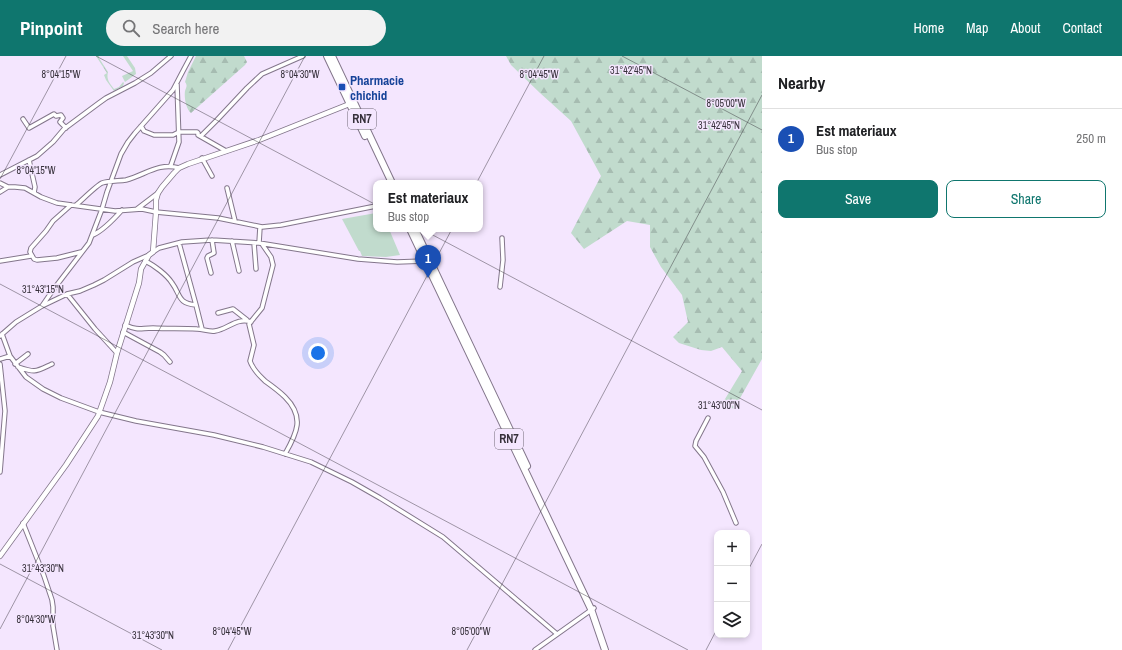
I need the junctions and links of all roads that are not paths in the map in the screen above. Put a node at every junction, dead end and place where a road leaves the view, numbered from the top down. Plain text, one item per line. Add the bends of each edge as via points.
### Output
1 (170, 56) edge
2 (191, 56) edge
3 (303, 56) edge
4 (327, 56) edge
5 (332, 56) edge
6 (177, 83) junction
7 (352, 103) junction
8 (23, 119) dead end
9 (141, 126) junction
10 (66, 128) junction
11 (179, 132) junction
12 (201, 136) junction
13 (226, 151) junction
14 (202, 158) junction
15 (29, 160) junction
16 (171, 166) junction
17 (180, 168) junction
18 (0, 175) edge
19 (212, 176) dead end
20 (387, 180) edge
21 (390, 180) edge
22 (112, 182) junction
23 (0, 183) edge
24 (8, 187) junction
25 (227, 188) dead end
26 (0, 192) edge
27 (158, 193) junction
28 (34, 194) junction
29 (74, 205) junction
30 (373, 207) edge
31 (102, 209) junction
32 (138, 209) junction
33 (122, 210) junction
34 (156, 212) junction
35 (235, 221) junction
36 (260, 227) junction
37 (411, 232) edge
38 (416, 232) edge
39 (93, 235) junction
40 (502, 238) dead end
41 (212, 240) junction
42 (232, 241) junction
43 (179, 243) junction
44 (258, 243) junction
45 (82, 252) junction
46 (151, 253) junction
47 (31, 256) junction
48 (145, 260) junction
49 (0, 261) edge
50 (425, 261) junction
51 (256, 269) dead end
52 (239, 271) dead end
53 (211, 273) dead end
54 (500, 287) dead end
55 (67, 294) junction
56 (196, 305) junction
57 (42, 306) junction
58 (218, 313) dead end
59 (249, 321) junction
60 (125, 325) junction
61 (202, 329) junction
62 (123, 332) junction
63 (1, 335) edge
64 (117, 353) junction
65 (28, 354) dead end
66 (10, 356) junction
67 (0, 359) edge
68 (170, 362) dead end
69 (0, 364) edge
70 (52, 364) dead end
71 (16, 365) junction
72 (99, 412) junction
73 (708, 418) dead end
74 (285, 454) junction
75 (0, 472) edge
76 (736, 523) dead end
77 (23, 524) junction
78 (0, 556) edge
79 (593, 608) junction
80 (557, 634) junction
81 (57, 650) edge
82 (535, 650) edge
83 (605, 650) edge
84 (609, 650) edge

1 - 10 street via 151,73 106,98
2 - 6 street
3 - 12 street via 262,74
4 - 7 highway, RN7
5 - 7 highway, RN7
6 - 9 street
6 - 11 street
7 - 13 street
7 - 20 highway, RN7
7 - 21 highway, RN7
8 - 10 street via 29,128 54,114 61,115 63,118 60,122
9 - 11 street via 144,131 154,135 173,135
9 - 22 street via 121,154
10 - 15 street via 37,156
11 - 12 street via 196,132
11 - 16 street via 179,142
12 - 13 street
13 - 14 street
14 - 17 street
14 - 19 street
15 - 18 street
15 - 28 street via 35,187
16 - 17 street
16 - 22 street
17 - 27 street
22 - 29 street via 100,184
22 - 31 street
23 - 24 street
24 - 26 street
24 - 28 street via 20,187
25 - 35 street
27 - 32 street
27 - 34 street
28 - 29 street
29 - 31 street
29 - 47 street via 53,221 31,248
30 - 36 street
31 - 33 street
31 - 39 street
32 - 33 street
32 - 34 street
33 - 39 street
34 - 35 street
34 - 46 street
35 - 36 street
36 - 44 street
37 - 50 highway, RN7
38 - 79 highway, RN7
39 - 45 street
40 - 54 street
41 - 42 street
41 - 43 street
41 - 53 street via 214,252 207,258
42 - 44 street
42 - 52 street
43 - 46 street via 159,248
43 - 56 street
44 - 50 street via 358,259
44 - 51 street
44 - 59 street via 271,257 273,265 262,308
45 - 47 street via 46,260 35,260
45 - 57 street
46 - 48 street
46 - 55 street via 94,285
47 - 49 street
48 - 56 street via 172,282 179,297 189,304
48 - 60 street
50 - 79 highway, RN7
55 - 57 street
55 - 64 street
56 - 61 street
57 - 63 street
58 - 59 street via 233,309
59 - 61 street via 240,321 219,330
59 - 74 street via 254,345 250,361 252,366 286,398 298,418 295,435
60 - 61 street via 142,329
60 - 62 street
62 - 64 street
62 - 68 street via 160,352
63 - 66 street
64 - 72 street
65 - 71 street
66 - 67 street
66 - 71 street
67 - 69 street
69 - 75 street via 5,411
70 - 71 street via 37,371
71 - 72 street via 28,380 42,389
72 - 74 street via 214,435
72 - 77 street via 66,465
73 - 76 street via 695,446 723,492
74 - 80 street via 311,462 352,482 436,532
77 - 78 street
77 - 81 street via 52,600
79 - 80 street
79 - 83 highway, RN7
79 - 84 highway, RN7
80 - 82 street

